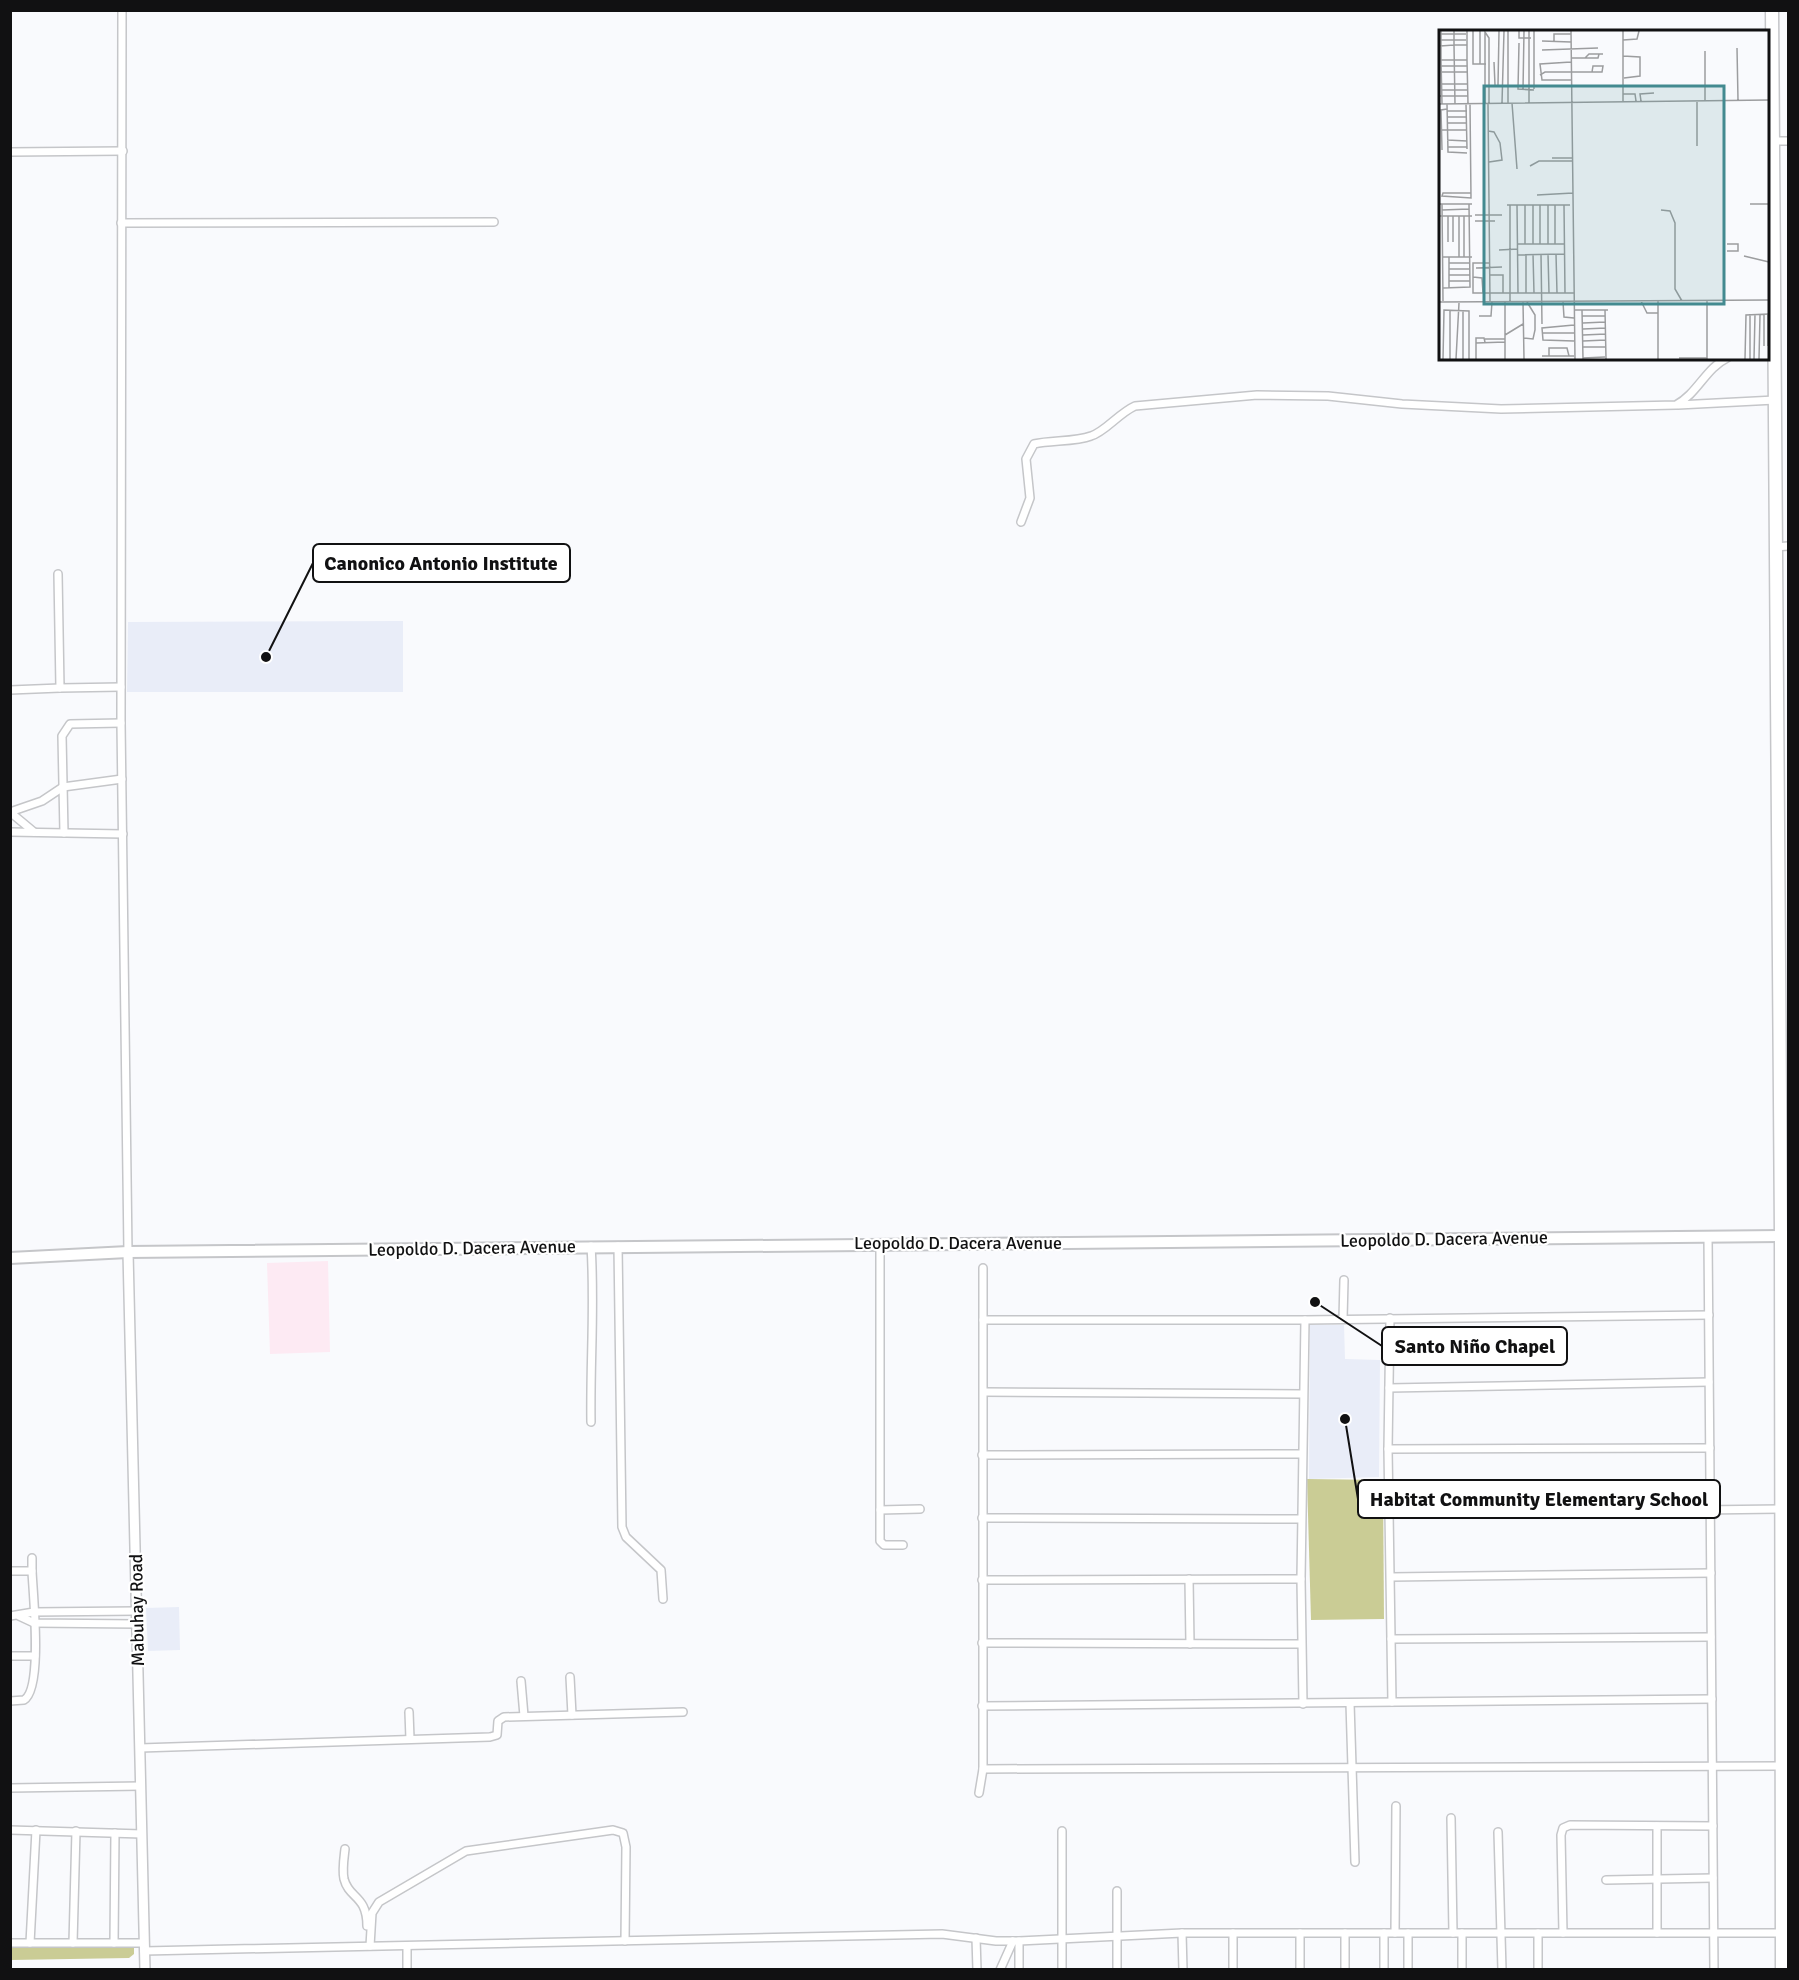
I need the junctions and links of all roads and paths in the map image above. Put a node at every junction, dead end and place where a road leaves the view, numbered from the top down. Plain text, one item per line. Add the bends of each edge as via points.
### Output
1 (122, 10) edge
2 (1772, 10) edge
3 (1773, 141) junction
4 (1788, 141) edge
5 (123, 151) junction
6 (10, 152) edge
7 (494, 222) dead end
8 (121, 223) junction
9 (1771, 347) edge
10 (1723, 360) edge
11 (1775, 399) junction
12 (1676, 405) junction
13 (1022, 522) dead end
14 (1782, 547) edge
15 (58, 574) dead end
16 (1783, 681) edge
17 (121, 687) junction
18 (60, 688) junction
19 (10, 690) edge
20 (121, 723) junction
21 (122, 779) junction
22 (63, 787) junction
23 (10, 812) edge
24 (10, 832) edge
25 (35, 832) junction
26 (64, 833) junction
27 (123, 834) junction
28 (1784, 1236) edge
29 (1708, 1237) junction
30 (880, 1243) junction
31 (591, 1246) junction
32 (618, 1246) junction
33 (128, 1251) junction
34 (10, 1258) edge
35 (983, 1268) dead end
36 (1344, 1280) dead end
37 (1709, 1315) junction
38 (1390, 1318) junction
39 (1343, 1319) junction
40 (983, 1320) junction
41 (1305, 1320) junction
42 (1785, 1326) edge
43 (1709, 1382) junction
44 (1389, 1388) junction
45 (984, 1392) junction
46 (1302, 1394) junction
47 (591, 1422) dead end
48 (1710, 1448) junction
49 (1388, 1449) junction
50 (1302, 1454) junction
51 (982, 1455) junction
52 (920, 1509) dead end
53 (880, 1510) junction
54 (1785, 1510) edge
55 (1710, 1511) junction
56 (1389, 1514) junction
57 (982, 1518) junction
58 (1301, 1519) junction
59 (903, 1545) dead end
60 (32, 1558) dead end
61 (32, 1570) junction
62 (10, 1571) edge
63 (1711, 1573) junction
64 (1391, 1577) junction
65 (1189, 1579) junction
66 (1301, 1579) junction
67 (982, 1580) junction
68 (663, 1599) dead end
69 (68, 1611) junction
70 (137, 1611) junction
71 (34, 1612) junction
72 (10, 1616) edge
73 (19, 1616) junction
74 (67, 1622) junction
75 (34, 1623) junction
76 (137, 1624) junction
77 (1785, 1632) edge
78 (1711, 1637) junction
79 (1391, 1639) junction
80 (982, 1643) junction
81 (1190, 1644) junction
82 (1301, 1644) junction
83 (10, 1656) edge
84 (35, 1656) junction
85 (1785, 1659) edge
86 (570, 1677) dead end
87 (521, 1681) dead end
88 (1712, 1699) junction
89 (10, 1701) edge
90 (1392, 1702) junction
91 (1350, 1703) junction
92 (1303, 1704) junction
93 (982, 1706) junction
94 (409, 1712) dead end
95 (683, 1712) dead end
96 (572, 1715) junction
97 (524, 1716) junction
98 (410, 1739) junction
99 (140, 1748) junction
100 (1782, 1766) junction
101 (1712, 1767) junction
102 (983, 1769) junction
103 (1353, 1770) junction
104 (141, 1786) junction
105 (10, 1788) edge
106 (979, 1793) dead end
107 (1396, 1806) dead end
108 (1785, 1813) edge
109 (1451, 1818) dead end
110 (1658, 1826) junction
111 (1713, 1826) junction
112 (10, 1830) edge
113 (36, 1830) junction
114 (76, 1831) junction
115 (1062, 1831) dead end
116 (1498, 1832) dead end
117 (115, 1833) junction
118 (142, 1834) junction
119 (345, 1849) dead end
120 (1355, 1862) dead end
121 (1713, 1878) junction
122 (1658, 1879) junction
123 (1606, 1880) dead end
124 (1117, 1892) dead end
125 (1785, 1919) edge
126 (1182, 1932) junction
127 (1233, 1932) junction
128 (1300, 1932) junction
129 (1345, 1932) junction
130 (1384, 1932) junction
131 (1395, 1932) junction
132 (1408, 1932) junction
133 (1453, 1932) junction
134 (1462, 1932) junction
135 (1501, 1933) junction
136 (1538, 1933) junction
137 (1563, 1933) junction
138 (1657, 1933) junction
139 (1713, 1933) junction
140 (1782, 1933) junction
141 (976, 1938) junction
142 (1117, 1938) junction
143 (1062, 1940) junction
144 (625, 1941) junction
145 (1016, 1941) junction
146 (10, 1943) edge
147 (30, 1943) junction
148 (73, 1943) junction
149 (114, 1943) junction
150 (368, 1946) junction
151 (407, 1946) junction
152 (144, 1947) junction
153 (145, 1970) edge
154 (407, 1970) edge
155 (977, 1970) edge
156 (1000, 1970) edge
157 (1019, 1970) edge
158 (1062, 1970) edge
159 (1117, 1970) edge
160 (1183, 1970) edge
161 (1233, 1970) edge
162 (1300, 1970) edge
163 (1345, 1970) edge
164 (1384, 1970) edge
165 (1408, 1970) edge
166 (1462, 1970) edge
167 (1502, 1970) edge
168 (1538, 1970) edge
169 (1714, 1970) edge
170 (1782, 1970) edge

1 - 5 street
2 - 3 highway
3 - 4 street
3 - 9 highway
5 - 6 street
5 - 8 street
7 - 8 street
8 - 17 street
9 - 11 highway
10 - 12 street
11 - 12 street
11 - 14 highway
12 - 13 street via 1501,409 1328,396 1257,395 1135,406 1118,414 1092,436 1034,444 1026,459 1030,498
14 - 16 highway
15 - 18 street
16 - 28 highway
17 - 18 street
17 - 20 street
18 - 19 street
20 - 21 street
20 - 22 street via 66,726 62,736
21 - 22 street
21 - 27 street
22 - 23 street via 42,801
22 - 26 street
23 - 25 street
24 - 25 street
25 - 26 street
26 - 27 street
27 - 33 street
28 - 29 main road, Leopoldo D. Dacera Avenue
28 - 42 highway
29 - 30 main road, Leopoldo D. Dacera Avenue
29 - 37 street
30 - 32 main road, Leopoldo D. Dacera Avenue
30 - 53 street
31 - 32 main road, Leopoldo D. Dacera Avenue
31 - 33 main road, Leopoldo D. Dacera Avenue
31 - 47 street
32 - 68 street via 622,1527 626,1537 661,1570
33 - 34 main road, Leopoldo D. Dacera Avenue
33 - 70 street, Mabuhay Road
35 - 40 street
36 - 39 street
37 - 38 street
37 - 43 street
38 - 39 street
38 - 44 street
39 - 41 street
40 - 41 street
40 - 45 street
41 - 46 street
42 - 54 highway
43 - 44 street
43 - 48 street
44 - 49 street
45 - 46 street
45 - 51 street
46 - 50 street
48 - 49 street
48 - 55 street
49 - 56 street
50 - 51 street
50 - 58 street
51 - 57 street
52 - 53 street
53 - 59 street via 881,1544
54 - 55 street
54 - 77 highway
55 - 56 street
55 - 63 street
56 - 64 street
57 - 58 street
57 - 67 street
58 - 66 street
60 - 61 street
61 - 62 street
61 - 71 street
63 - 64 street
63 - 78 street
64 - 79 street
65 - 66 street
65 - 67 street
65 - 81 street
66 - 82 street
67 - 80 street
69 - 70 street
69 - 71 street
69 - 74 street
70 - 76 street, Mabuhay Road
71 - 73 street
71 - 75 street
72 - 73 street
73 - 75 street
74 - 75 street
74 - 76 street
75 - 84 street
76 - 99 street, Mabuhay Road
77 - 85 highway
78 - 79 street
78 - 88 street
79 - 90 street
80 - 81 street
80 - 93 street
81 - 82 street
82 - 92 street
83 - 84 street
84 - 89 street via 31,1695
85 - 100 highway
86 - 96 street
87 - 97 street
88 - 90 street
88 - 101 street
90 - 91 street
91 - 92 street
91 - 103 street
92 - 93 street
93 - 102 street
94 - 98 street
95 - 96 street
96 - 97 street
97 - 98 street via 500,1718 497,1735 490,1737
98 - 99 street
99 - 104 street, Mabuhay Road
100 - 101 street
100 - 108 highway
101 - 103 street
101 - 111 street
102 - 103 street
102 - 106 street
103 - 120 street
104 - 105 street
104 - 118 street, Mabuhay Road
107 - 131 street
108 - 125 highway
109 - 133 street
110 - 111 street
110 - 122 street
110 - 137 street via 1563,1828
111 - 121 street
112 - 113 street
113 - 114 street
113 - 147 street
114 - 117 street
114 - 148 street
115 - 143 street
116 - 135 street
117 - 118 street
117 - 149 street
118 - 152 street, Mabuhay Road
119 - 150 street via 344,1880 363,1902
121 - 122 street
121 - 139 street
122 - 123 street
122 - 138 street
124 - 142 street
125 - 140 highway
126 - 127 street
126 - 142 street
126 - 160 street
127 - 128 street
127 - 161 street
128 - 129 street
128 - 162 street
129 - 130 street
129 - 163 street
130 - 131 street
130 - 164 street
131 - 132 street
132 - 133 street
132 - 165 street
133 - 134 street
134 - 135 street
134 - 166 street
135 - 136 street
135 - 167 street
136 - 137 street
136 - 168 street
137 - 138 street
138 - 139 street
139 - 140 street
139 - 169 street
140 - 170 highway
141 - 144 street via 942,1935
141 - 145 street
141 - 155 street
142 - 143 street
142 - 159 street
143 - 145 street
143 - 158 street
144 - 150 street via 626,1847 623,1833 613,1830 466,1851 379,1902 372,1913
144 - 151 street
145 - 156 street
145 - 157 street
146 - 147 street
147 - 148 street
148 - 149 street
149 - 152 street
150 - 151 street
150 - 152 street
151 - 154 street
152 - 153 street, Mabuhay Road

